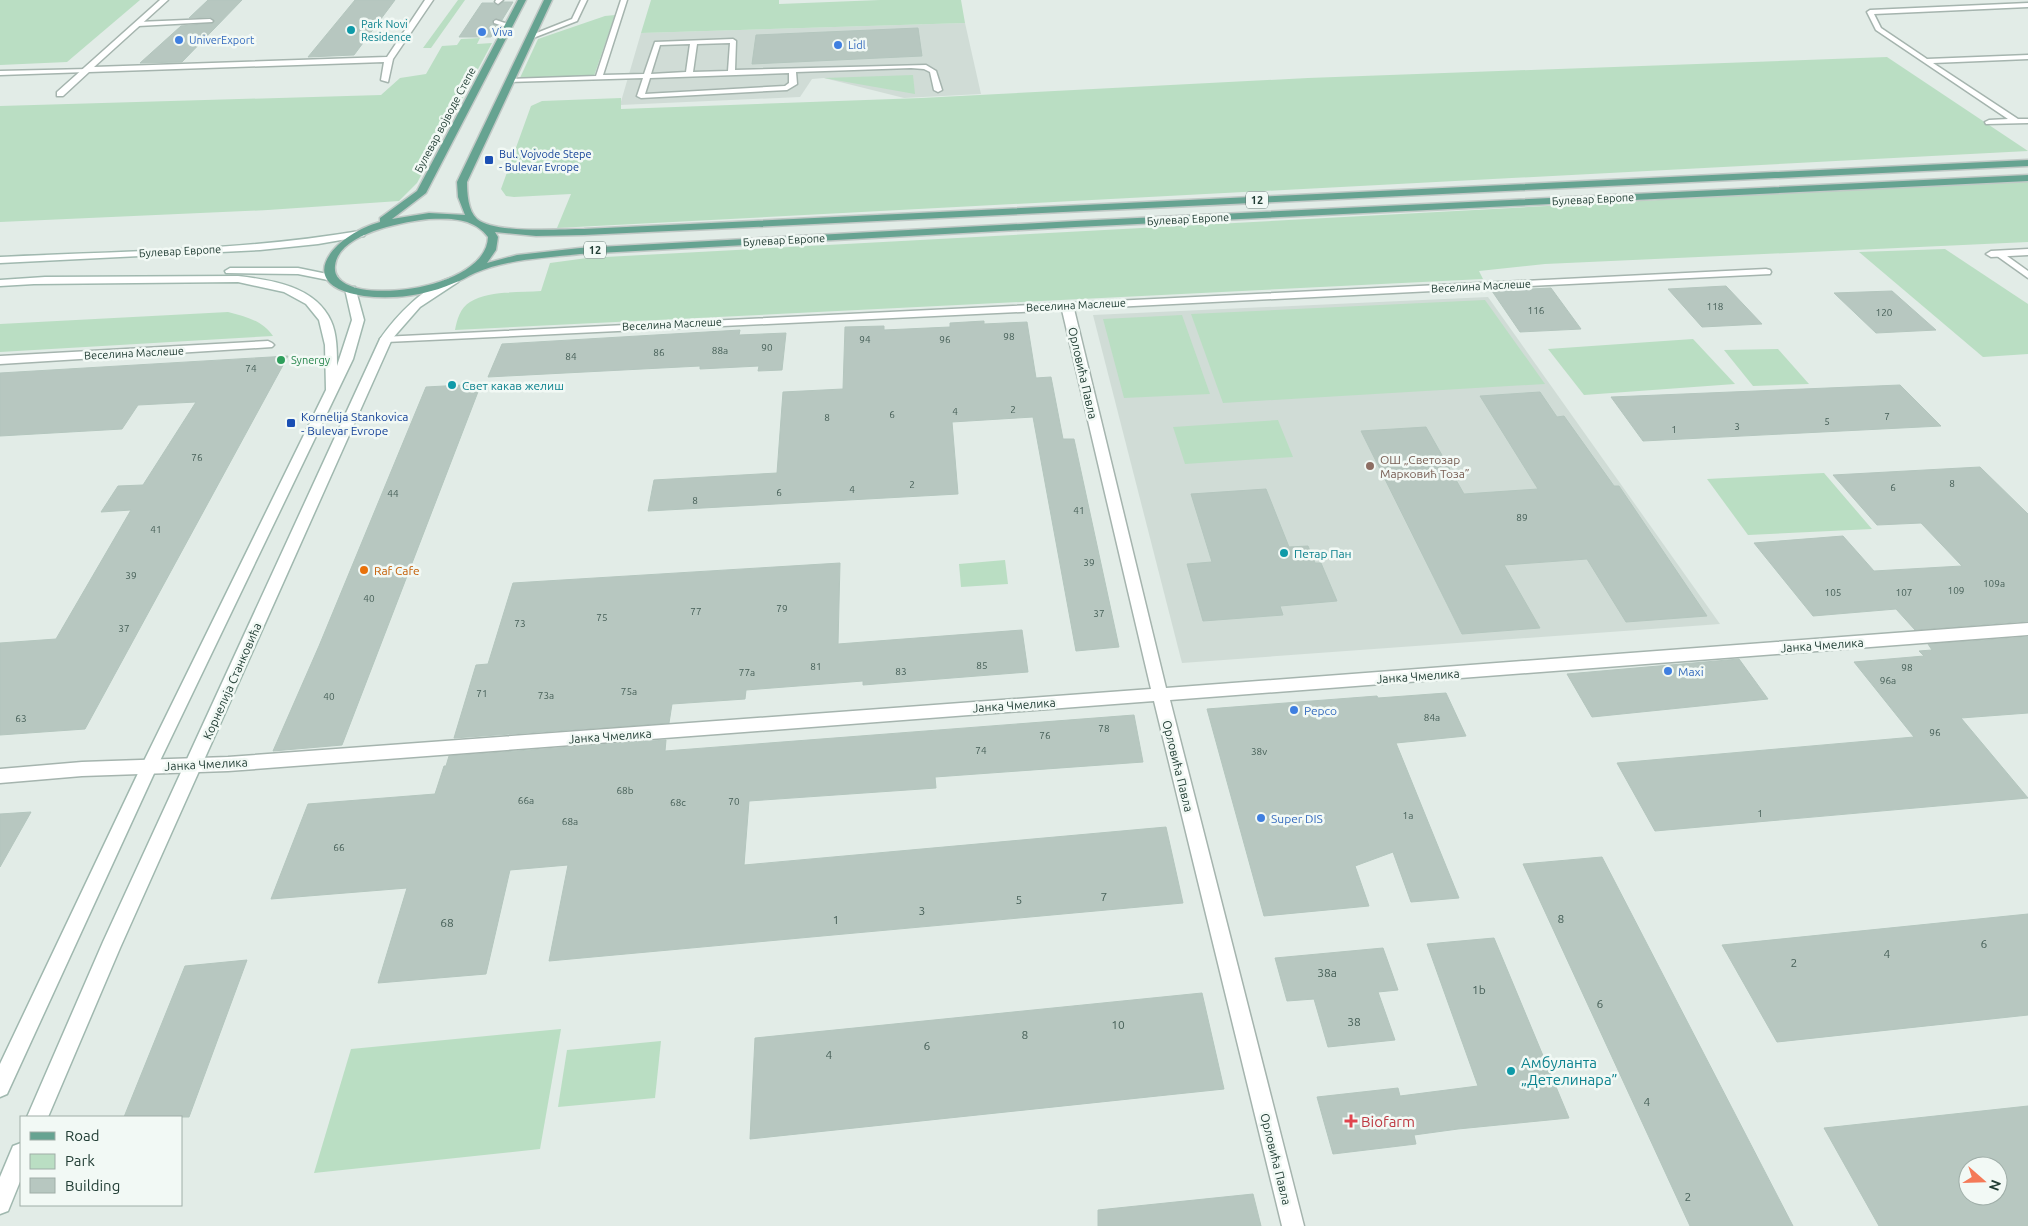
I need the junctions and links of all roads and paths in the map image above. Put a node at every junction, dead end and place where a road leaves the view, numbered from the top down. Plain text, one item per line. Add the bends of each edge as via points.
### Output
1 (164, 0) edge
2 (429, 0) edge
3 (522, 0) edge
4 (548, 0) edge
5 (584, 0) edge
6 (624, 0) edge
7 (2028, 5) edge
8 (210, 21) dead end
9 (496, 22) dead end
10 (138, 24) junction
11 (509, 26) junction
12 (530, 36) junction
13 (694, 41) junction
14 (2028, 57) edge
15 (389, 59) junction
16 (1926, 62) junction
17 (792, 71) junction
18 (0, 73) edge
19 (84, 73) junction
20 (731, 73) junction
21 (689, 74) junction
22 (647, 76) junction
23 (599, 78) junction
24 (385, 80) dead end
25 (509, 81) junction
26 (938, 90) dead end
27 (60, 94) dead end
28 (2028, 120) edge
29 (2016, 121) junction
30 (1989, 122) dead end
31 (2028, 163) edge
32 (2028, 178) edge
33 (473, 220) junction
34 (486, 228) junction
35 (363, 233) junction
36 (2028, 252) edge
37 (1995, 254) joint
38 (0, 260) edge
39 (1766, 272) dead end
40 (467, 273) junction
41 (2028, 275) edge
42 (332, 278) junction
43 (35, 281) junction
44 (0, 282) edge
45 (351, 290) junction
46 (1067, 305) junction
47 (386, 339) junction
48 (268, 345) dead end
49 (0, 360) edge
50 (332, 392) junction
51 (2028, 629) edge
52 (1160, 694) junction
53 (194, 764) junction
54 (149, 767) junction
55 (0, 776) edge
56 (0, 1087) edge
57 (37, 1116) edge
58 (20, 1156) edge
59 (0, 1203) edge
60 (1293, 1226) edge

1 - 10 street
2 - 15 street
3 - 11 main road, Булевар војводе Степе / 12
4 - 12 main road
5 - 12 lane via 575,20
6 - 23 lane
7 - 16 lane via 1870,12 1878,29
8 - 10 lane
9 - 11 lane
10 - 19 street
11 - 35 main road, Булевар војводе Степе / 12 via 421,193
12 - 25 main road
13 - 20 lane via 733,41
13 - 21 lane
13 - 22 lane via 657,43
14 - 16 lane
15 - 19 street
15 - 24 street
16 - 29 lane
17 - 20 lane
17 - 22 lane via 793,84 787,88 642,96
17 - 26 lane via 926,67 934,74
18 - 19 lane
19 - 27 street
20 - 21 lane
21 - 22 lane
22 - 23 lane
23 - 25 lane
25 - 33 main road via 462,182 465,206
28 - 29 lane
29 - 30 lane
31 - 34 main road, Булевар Европе / 12 via 584,232 536,233
32 - 40 main road, Булевар Европе / 12 via 589,251 517,258
33 - 34 main road, 12
33 - 35 main road, 12 via 441,215 416,217 390,222
34 - 40 main road, 12 via 493,237 492,248 484,260
35 - 38 street, Булевар Европе via 318,242 260,247
35 - 42 main road, 12 via 344,244 333,256 329,267
36 - 37 street
37 - 41 lane
39 - 46 street, Веселина Маслеше
40 - 45 main road, 12 via 437,286 406,292 376,294
40 - 47 street, Корнелија Станковића via 412,306
42 - 43 street, Булевар Европе via 298,271 259,270
42 - 45 main road, 12
43 - 44 street, Булевар Европе
43 - 50 street via 238,280 265,283 295,293 316,305 326,322
45 - 50 street via 358,320 347,359
46 - 47 street, Веселина Маслеше
46 - 52 street, Орловића Павла
47 - 53 street, Корнелија Станковића
48 - 49 street, Веселина Маслеше
50 - 54 street
51 - 52 street, Јанка Чмелика
52 - 53 street, Јанка Чмелика via 427,750
52 - 60 street, Орловића Павла
53 - 54 street, Јанка Чмелика
53 - 57 street, Корнелија Станковића
54 - 55 street, Јанка Чмелика
54 - 56 street
58 - 59 street

